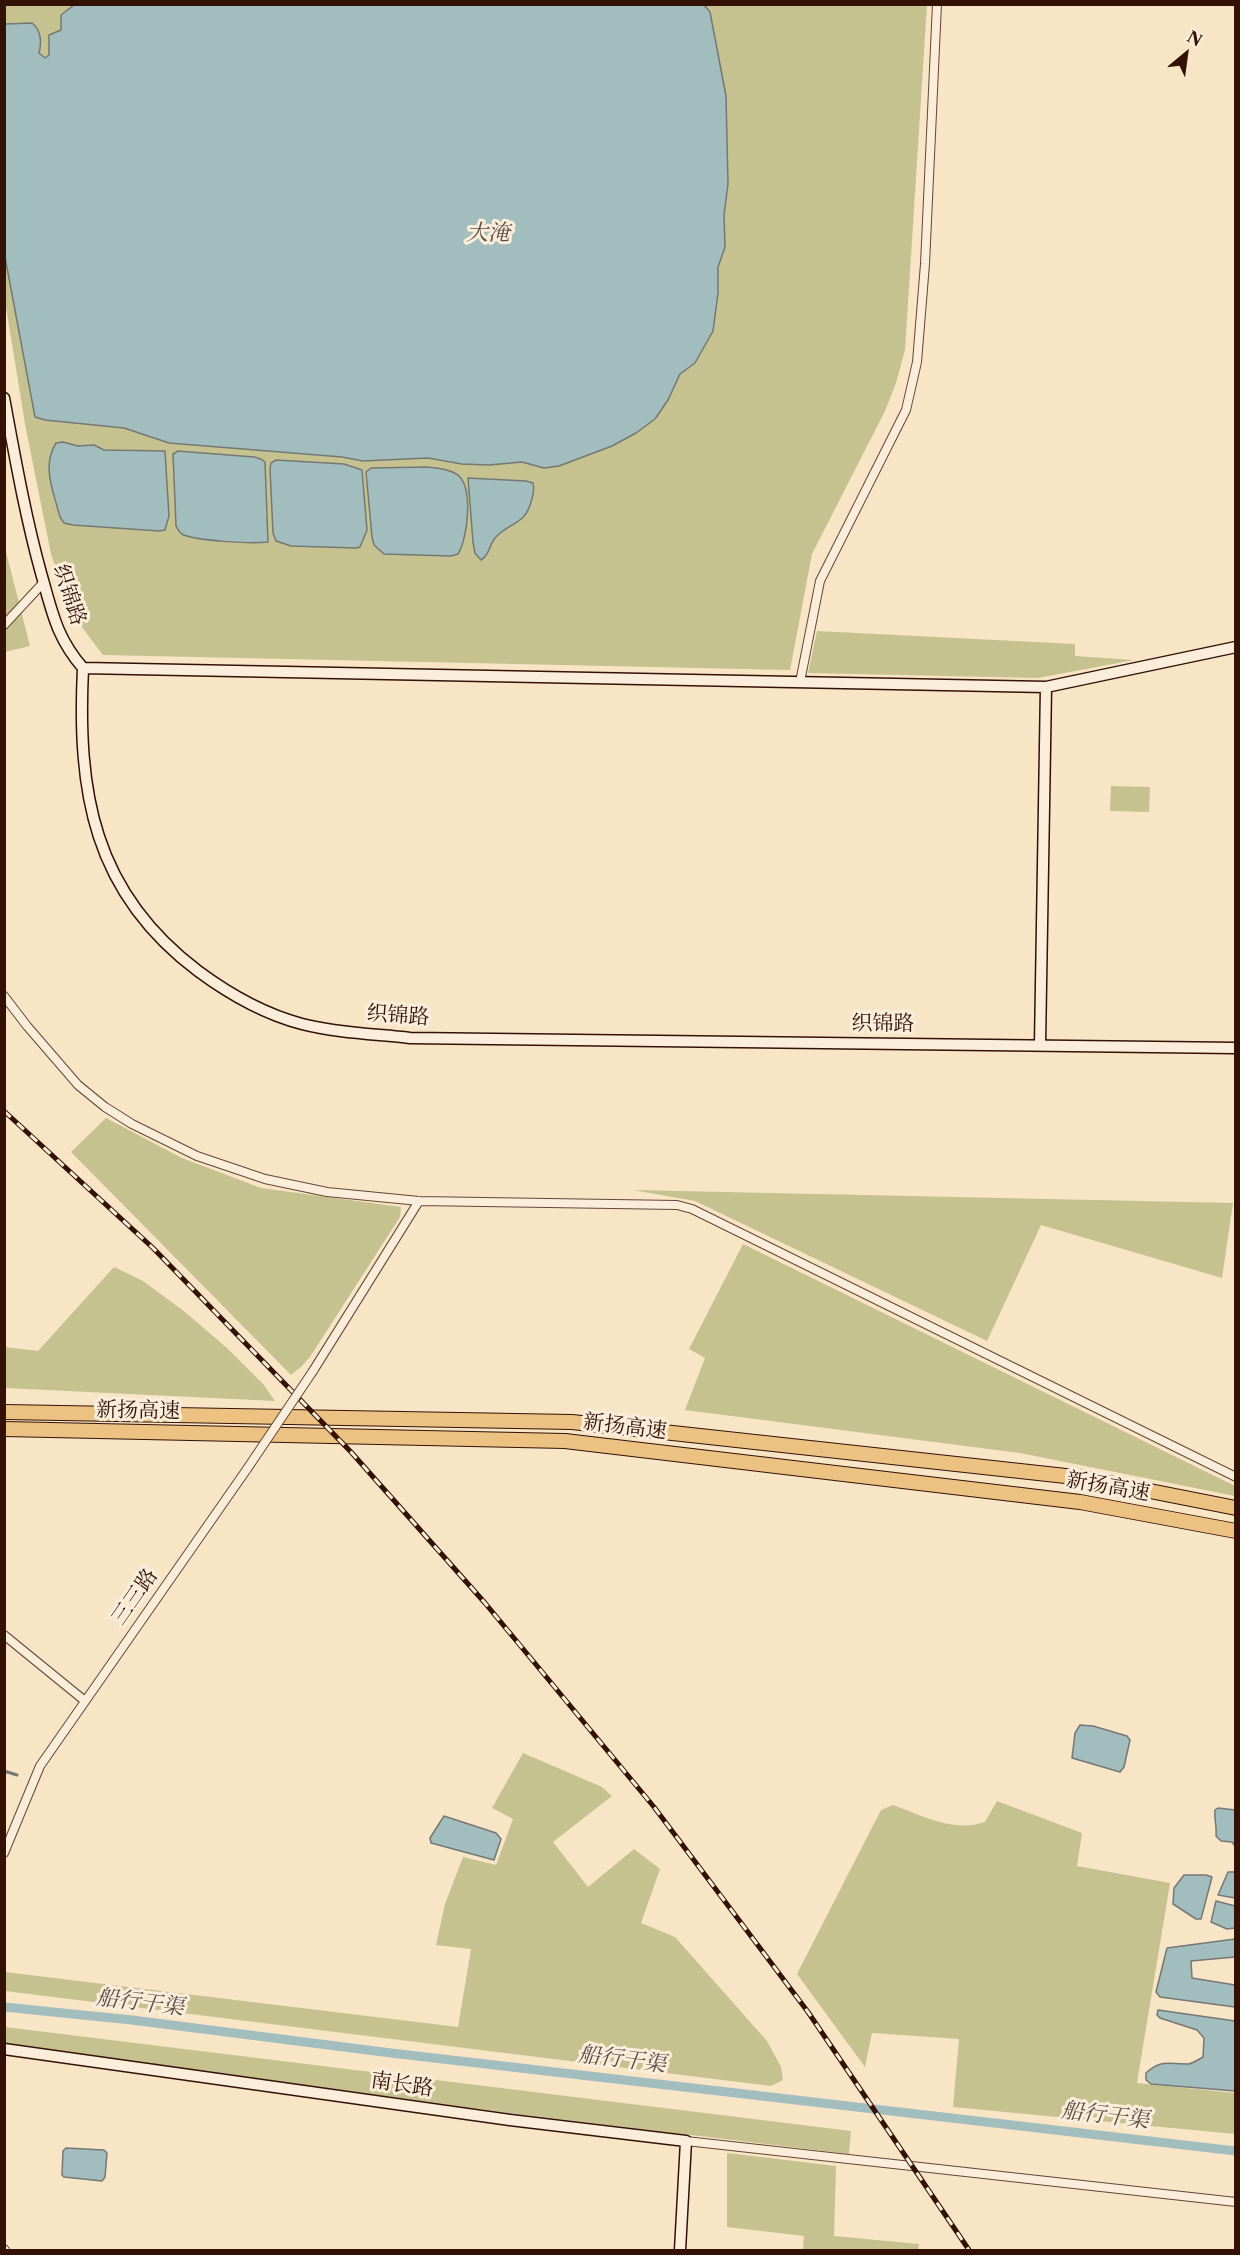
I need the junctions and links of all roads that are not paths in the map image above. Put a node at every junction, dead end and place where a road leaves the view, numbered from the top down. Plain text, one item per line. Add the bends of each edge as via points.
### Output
1 (937, 4) edge
2 (4, 398) edge
3 (44, 582) junction
4 (4, 625) edge
5 (1236, 647) edge
6 (83, 668) junction
7 (800, 682) junction
8 (1046, 687) junction
9 (4, 996) edge
10 (1040, 1044) junction
11 (1236, 1048) edge
12 (419, 1201) junction
13 (4, 1412) edge
14 (4, 1429) edge
15 (1236, 1477) edge
16 (1236, 1508) edge
17 (1236, 1531) edge
18 (4, 1635) edge
19 (85, 1701) junction
20 (4, 1853) edge
21 (4, 2049) edge
22 (686, 2141) junction
23 (1236, 2202) edge
24 (680, 2250) edge

1 - 7 street via 917,362 906,410 820,581
2 - 3 street, 织锦路 via 26,521
3 - 4 street
3 - 6 street, 织锦路 via 58,632
5 - 8 street
6 - 7 street
6 - 10 street, 织锦路 via 81,718 87,784 101,845 117,881 143,921 175,954 218,987 262,1010 319,1028 410,1038
7 - 8 street
8 - 10 street
9 - 12 street via 78,1085 132,1124 196,1156 265,1179 327,1192
10 - 11 street, 织锦路
12 - 15 street via 667,1205 692,1209
12 - 19 street, 三三路, bridge via 313,1371
13 - 16 highway, 新扬高速 via 572,1422 1084,1478
14 - 17 highway, 新扬高速 via 565,1441 1080,1502
18 - 19 street
19 - 20 street, 三三路 via 39,1766
21 - 22 street, 南长路
22 - 23 street
22 - 24 street

